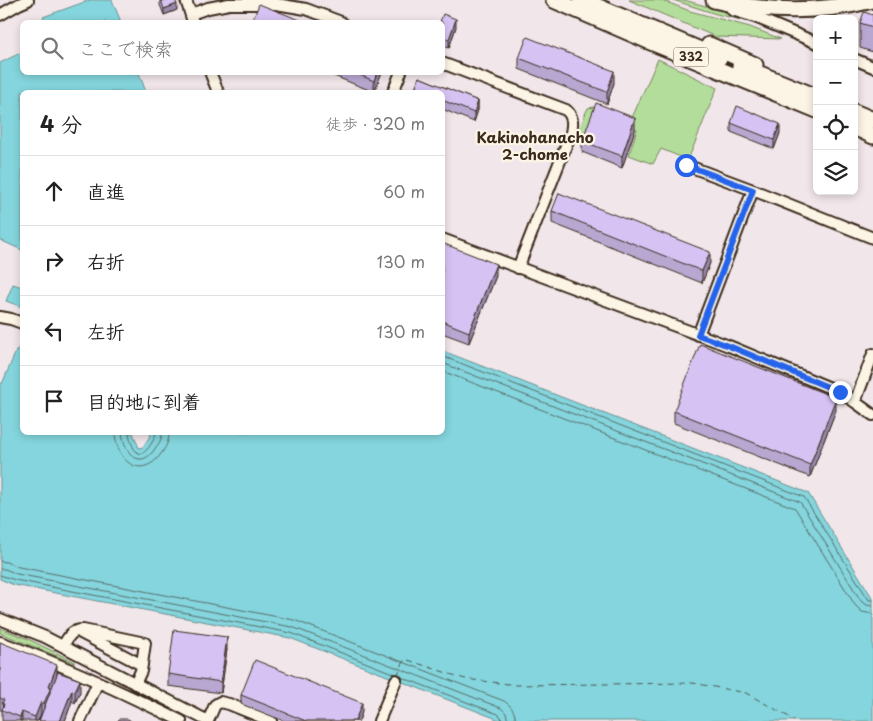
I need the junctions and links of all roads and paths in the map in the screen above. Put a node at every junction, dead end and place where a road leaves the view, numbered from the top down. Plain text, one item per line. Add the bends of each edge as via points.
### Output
1 (28, 0) edge
2 (186, 0) edge
3 (582, 0) edge
4 (705, 0) edge
5 (714, 0) edge
6 (873, 0) edge
7 (559, 2) edge
8 (606, 6) edge
9 (0, 15) edge
10 (192, 18) edge
11 (336, 20) edge
12 (813, 41) edge
13 (858, 60) edge
14 (445, 64) edge
15 (873, 66) edge
16 (211, 75) edge
17 (400, 75) edge
18 (217, 90) edge
19 (394, 90) edge
20 (813, 94) edge
21 (813, 108) edge
22 (858, 114) edge
23 (873, 120) edge
24 (858, 129) edge
25 (873, 136) edge
26 (686, 165) dead end
27 (753, 190) junction
28 (873, 238) edge
29 (445, 241) edge
30 (518, 268) junction
31 (0, 317) edge
32 (20, 322) edge
33 (698, 335) junction
34 (873, 354) edge
35 (855, 402) junction
36 (873, 415) edge
37 (0, 620) edge
38 (76, 630) junction
39 (0, 642) edge
40 (63, 646) junction
41 (142, 664) junction
42 (396, 680) dead end
43 (98, 682) junction
44 (135, 684) junction
45 (80, 721) edge
46 (181, 721) edge
47 (208, 721) edge
48 (271, 721) edge
49 (378, 721) edge

1 - 9 street
2 - 10 street
3 - 8 highway, 332
4 - 12 street
5 - 6 highway via 748,7 793,10
7 - 21 highway, 332
8 - 20 highway, 332 via 731,63
10 - 11 street via 208,8 229,4 276,4 306,9
13 - 15 street
14 - 30 street via 566,110 572,118 572,132
16 - 18 street
17 - 19 street
22 - 23 highway
24 - 25 highway
26 - 27 street
27 - 28 street
27 - 33 street
29 - 30 street
30 - 33 street
31 - 32 street
33 - 35 street via 819,383
34 - 35 street
35 - 36 street
37 - 40 street
38 - 40 street
38 - 41 street
38 - 41 street via 145,643
39 - 43 street
40 - 44 street
41 - 44 street
42 - 49 street
43 - 45 street
43 - 46 street
44 - 47 street
47 - 48 street via 215,705 220,702

